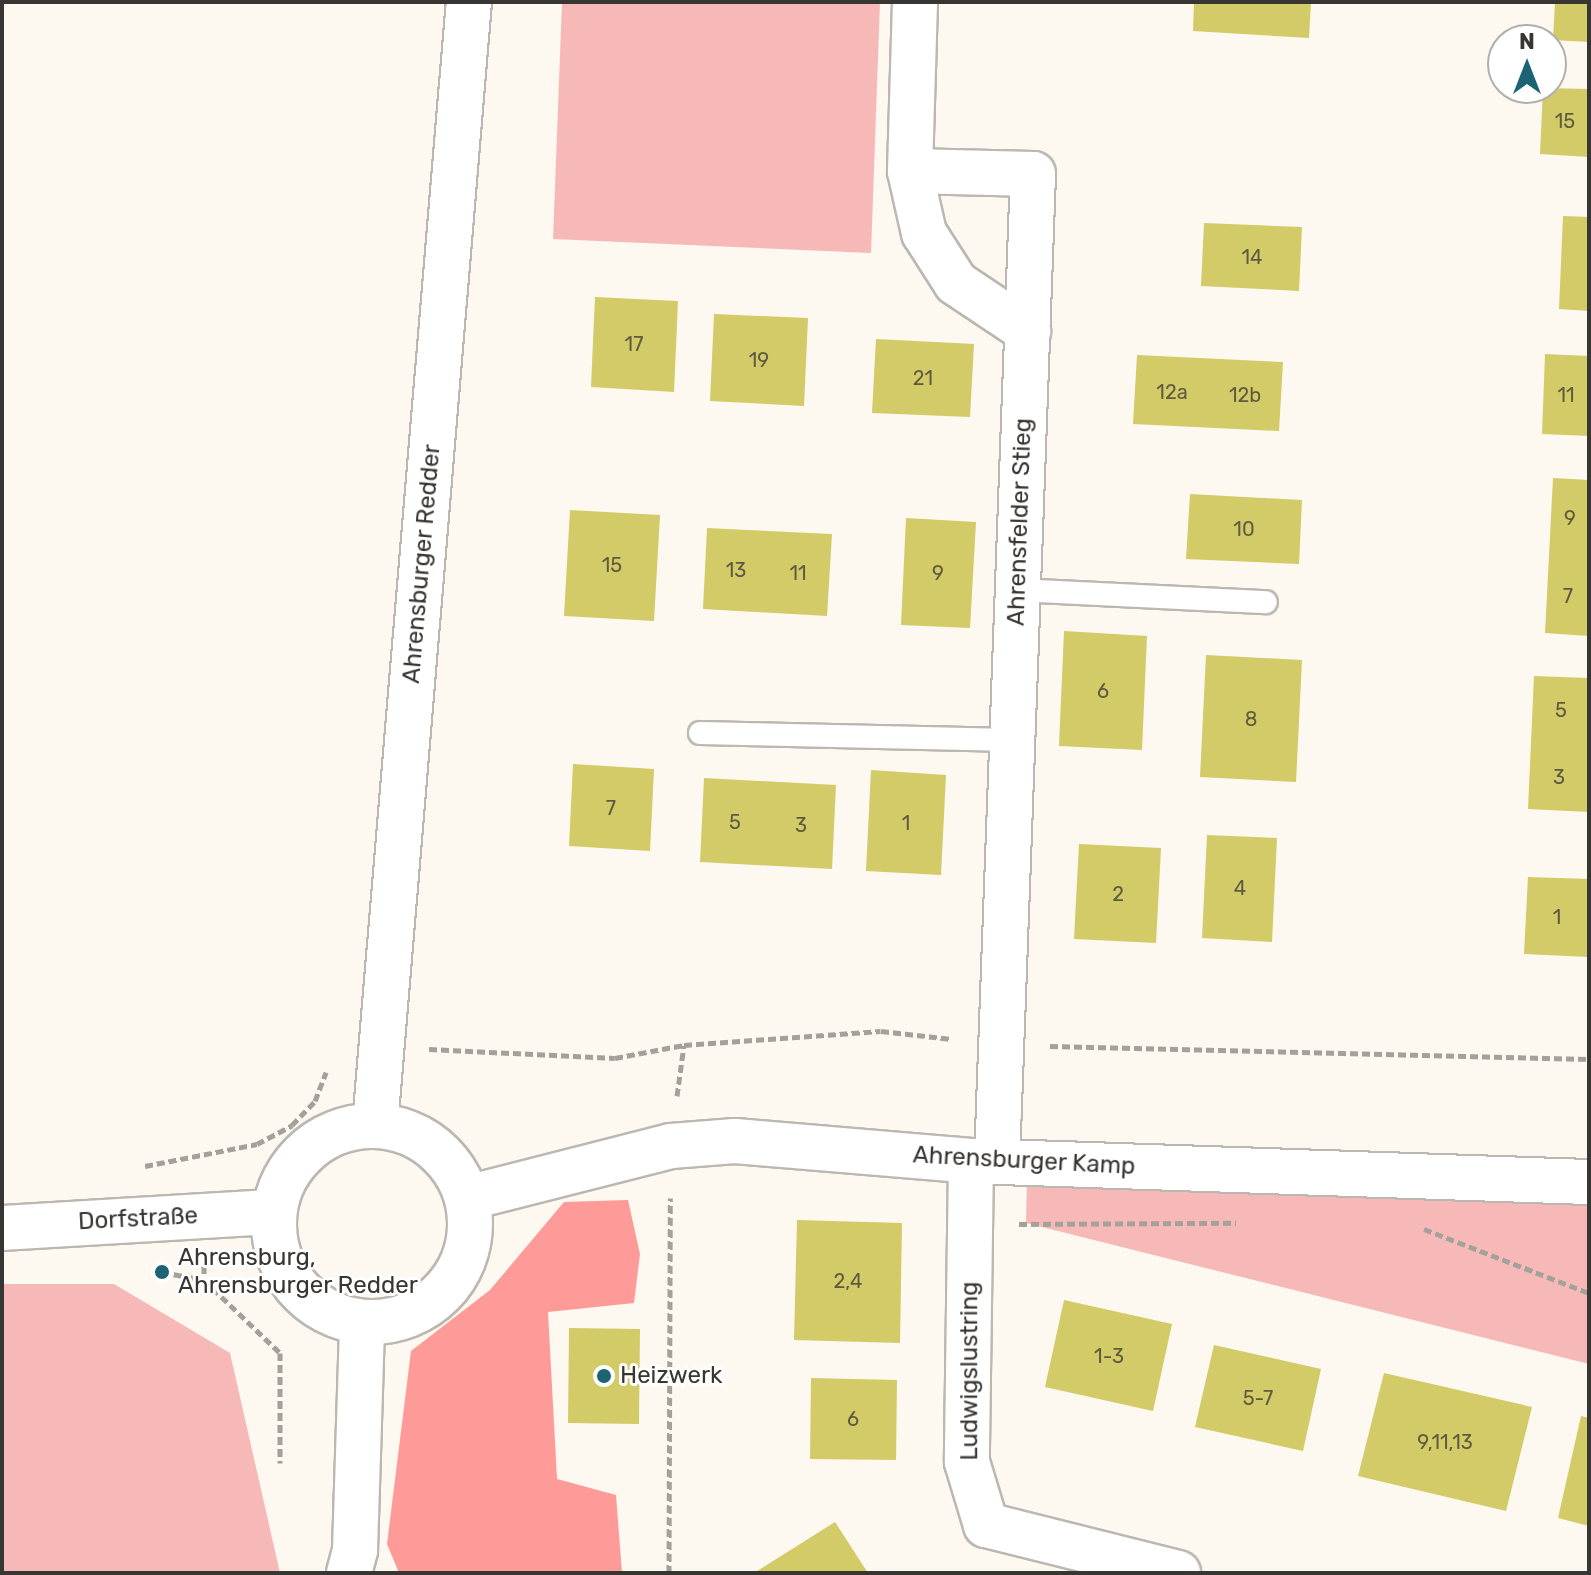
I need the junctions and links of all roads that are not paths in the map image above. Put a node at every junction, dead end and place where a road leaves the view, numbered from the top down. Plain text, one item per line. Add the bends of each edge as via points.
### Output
1 (469, 2) edge
2 (915, 2) edge
3 (910, 171) junction
4 (1028, 331) junction
5 (1018, 590) junction
6 (1266, 602) dead end
7 (700, 733) dead end
8 (1012, 740) junction
9 (375, 1125) junction
10 (984, 1161) junction
11 (1589, 1182) edge
12 (467, 1198) junction
13 (274, 1212) junction
14 (2, 1228) edge
15 (362, 1323) junction
16 (353, 1565) edge
17 (1178, 1573) edge

1 - 9 street, Ahrensburger Redder
2 - 3 street
3 - 4 street via 924,233 956,283
3 - 4 street, Ahrensfelder Stieg via 1033,174
4 - 5 street, Ahrensfelder Stieg
5 - 6 lane
5 - 8 street, Ahrensfelder Stieg
7 - 8 lane
8 - 10 street, Ahrensfelder Stieg
9 - 12 street via 432,1146
9 - 13 street via 319,1140 282,1184
10 - 11 street, Ahrensburger Kamp
10 - 12 street, Ahrensburger Kamp via 735,1141 671,1146
10 - 17 street, Ludwigslustring via 970,1231 967,1462 986,1525
12 - 15 street via 470,1229 447,1288 423,1308
13 - 14 street, Dorfstraße
13 - 15 street via 276,1251 294,1285 324,1310
15 - 16 street

